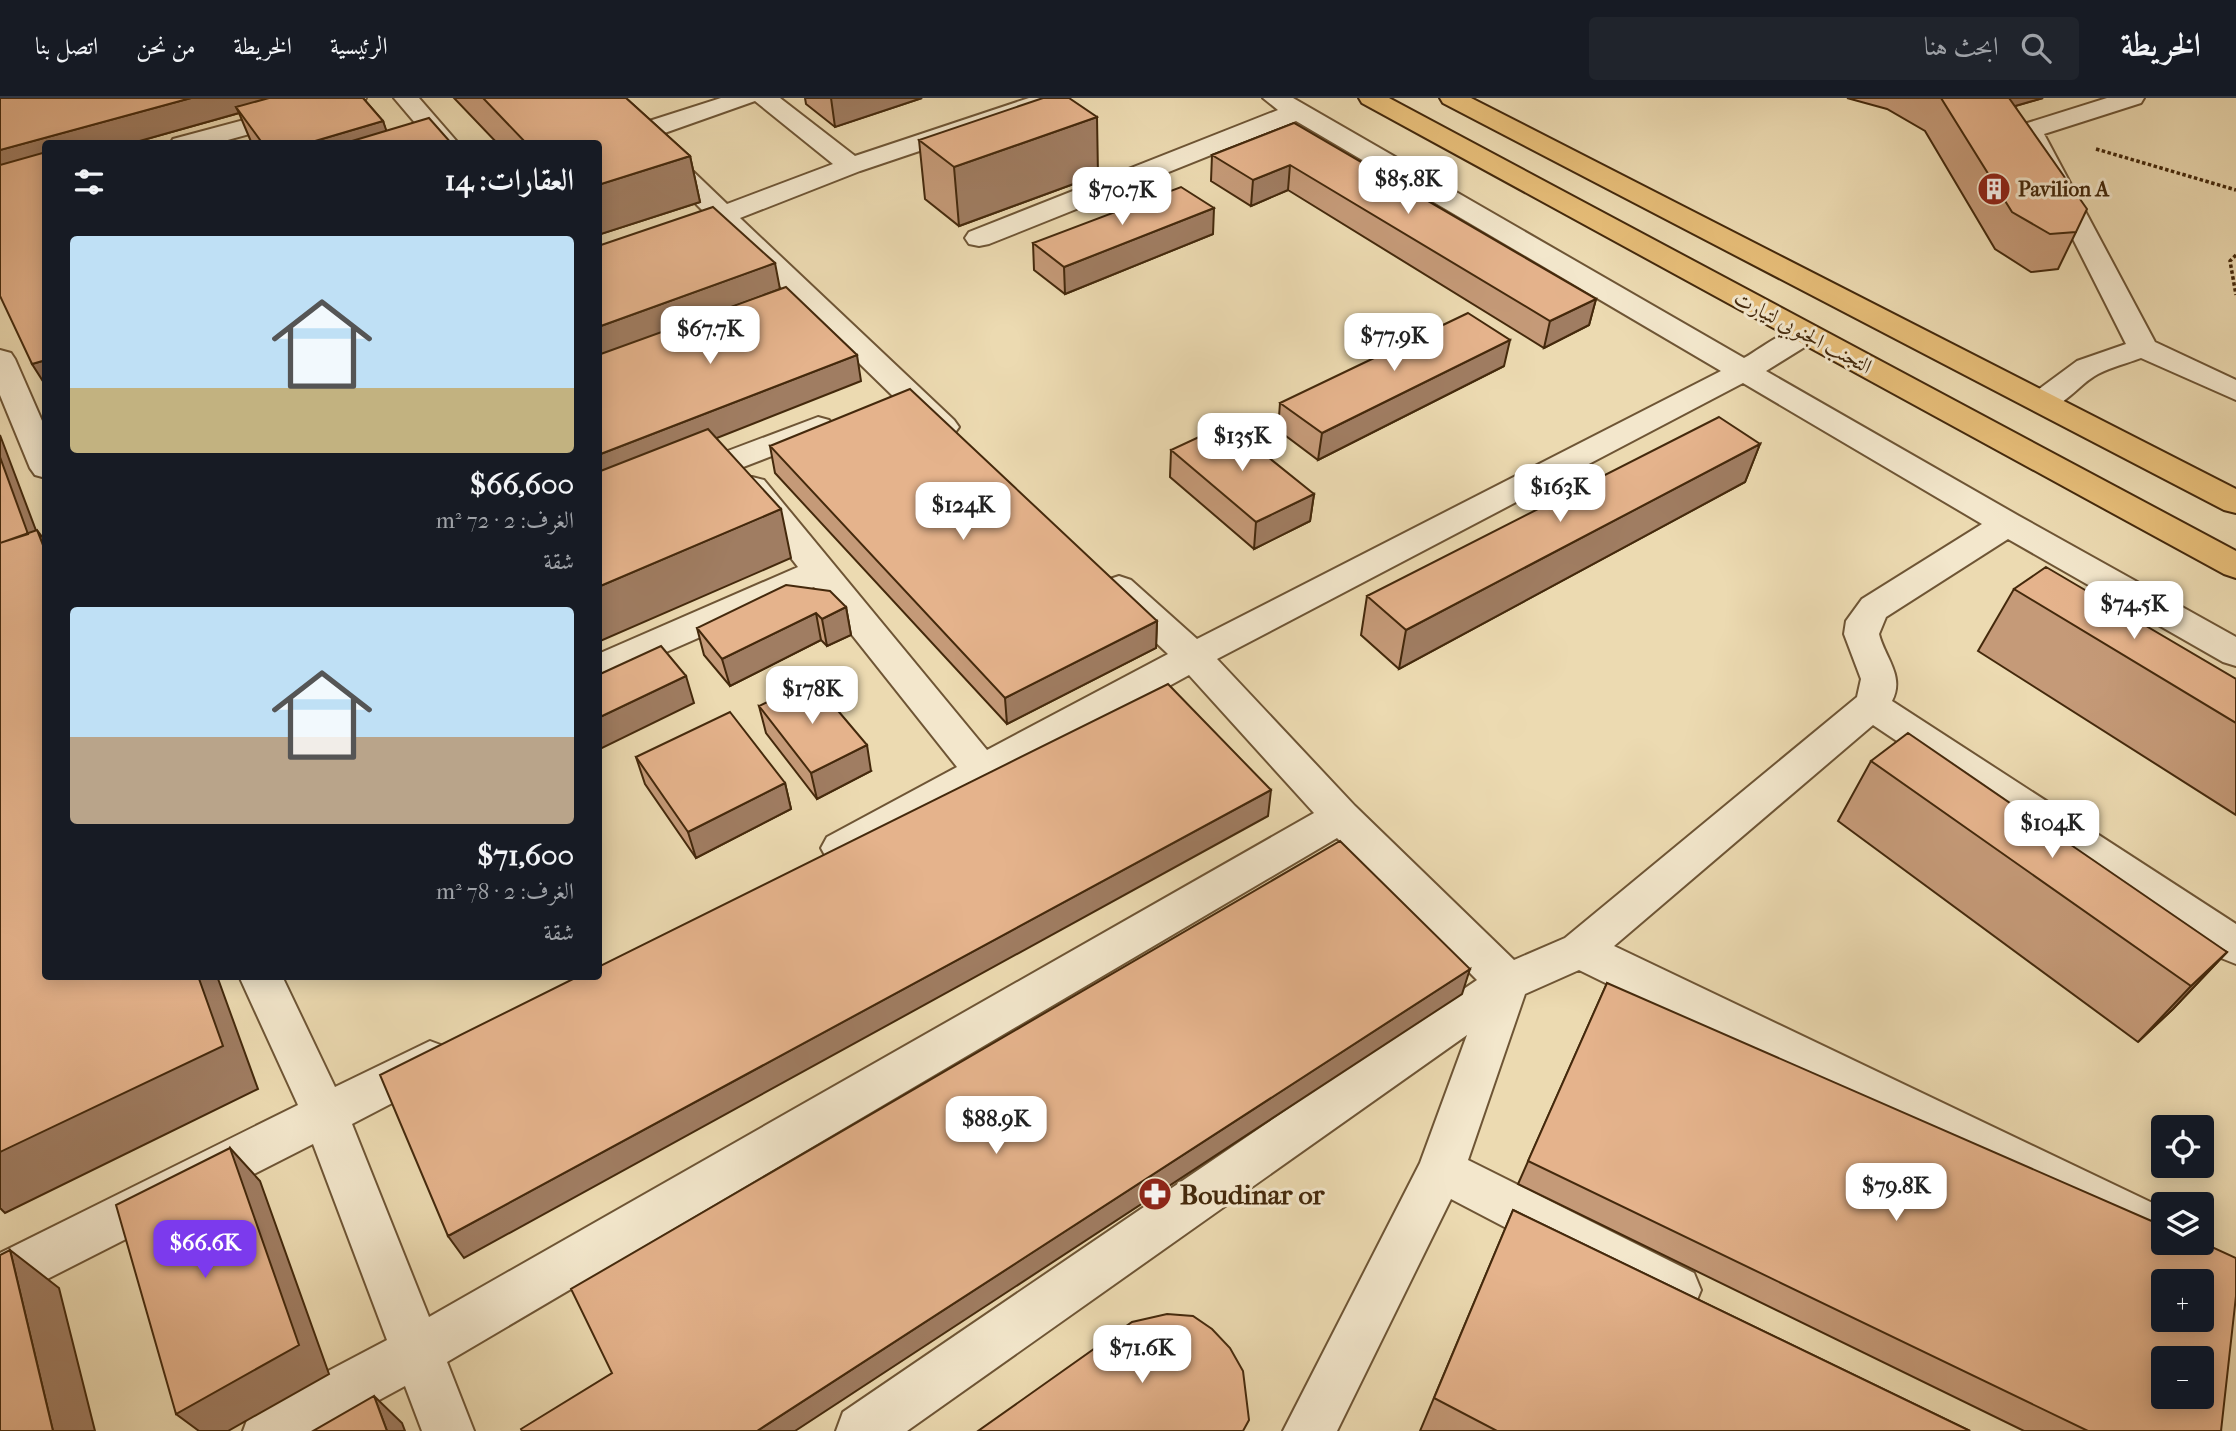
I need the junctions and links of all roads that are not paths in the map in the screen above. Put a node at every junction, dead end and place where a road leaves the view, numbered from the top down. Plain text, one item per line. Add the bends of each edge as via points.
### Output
1 (354, 98) edge
2 (406, 98) edge
3 (603, 98) edge
4 (744, 98) edge
5 (765, 98) edge
6 (1053, 98) edge
7 (1371, 98) edge
8 (1452, 98) edge
9 (2132, 98) edge
10 (1287, 104) edge
11 (639, 133) junction
12 (197, 140) edge
13 (443, 140) edge
14 (851, 166) junction
15 (724, 215) junction
16 (674, 233) edge
17 (979, 238) dead end
18 (1806, 334) junction
19 (2143, 348) junction
20 (0, 359) edge
21 (1744, 371) junction
22 (2236, 391) edge
23 (2042, 402) junction
24 (844, 417) edge
25 (968, 449) edge
26 (42, 456) edge
27 (731, 461) junction
28 (2236, 502) edge
29 (602, 510) edge
30 (2007, 524) junction
31 (2236, 566) edge
32 (820, 571) junction
33 (1101, 572) edge
34 (2236, 653) edge
35 (1193, 656) junction
36 (602, 667) edge
37 (1871, 706) junction
38 (983, 772) junction
39 (1341, 817) junction
40 (813, 863) edge
41 (2236, 946) edge
42 (1580, 950) junction
43 (262, 980) edge
44 (1508, 982) junction
45 (459, 1047) edge
46 (324, 1112) junction
47 (1441, 1170) junction
48 (2151, 1226) edge
49 (0, 1279) edge
50 (1715, 1310) edge
51 (416, 1352) junction
52 (269, 1431) edge
53 (448, 1431) edge
54 (862, 1431) edge
55 (1309, 1431) edge

1 - 12 street
2 - 13 street
3 - 11 street
4 - 11 street
5 - 14 street
6 - 14 street
7 - 18 highway, التجنب الجنوبي لتيارت
8 - 23 highway, التجنب الجنوبي لتيارت
9 - 19 street via 2030,130
10 - 17 street
10 - 21 street
11 - 15 street
14 - 15 street
15 - 16 street
15 - 25 street via 796,305 894,398
18 - 21 street
18 - 31 highway, التجنب الجنوبي لتيارت
19 - 22 street
19 - 23 street via 2088,367
20 - 26 street
21 - 30 street
21 - 35 street
23 - 28 highway, التجنب الجنوبي لتيارت
24 - 27 street
27 - 29 street
27 - 32 street
30 - 34 street
30 - 37 street via 1864,618 1862,644 1879,671 1881,684
32 - 36 street
32 - 38 street
33 - 35 street
35 - 38 street
35 - 39 street
37 - 41 street
37 - 42 street
38 - 40 street
39 - 44 street
39 - 51 street
42 - 44 street
42 - 48 street
43 - 46 street
44 - 47 street
44 - 54 street
45 - 46 street
46 - 49 street
46 - 51 street
47 - 50 street
47 - 55 street
51 - 52 street
51 - 53 street

